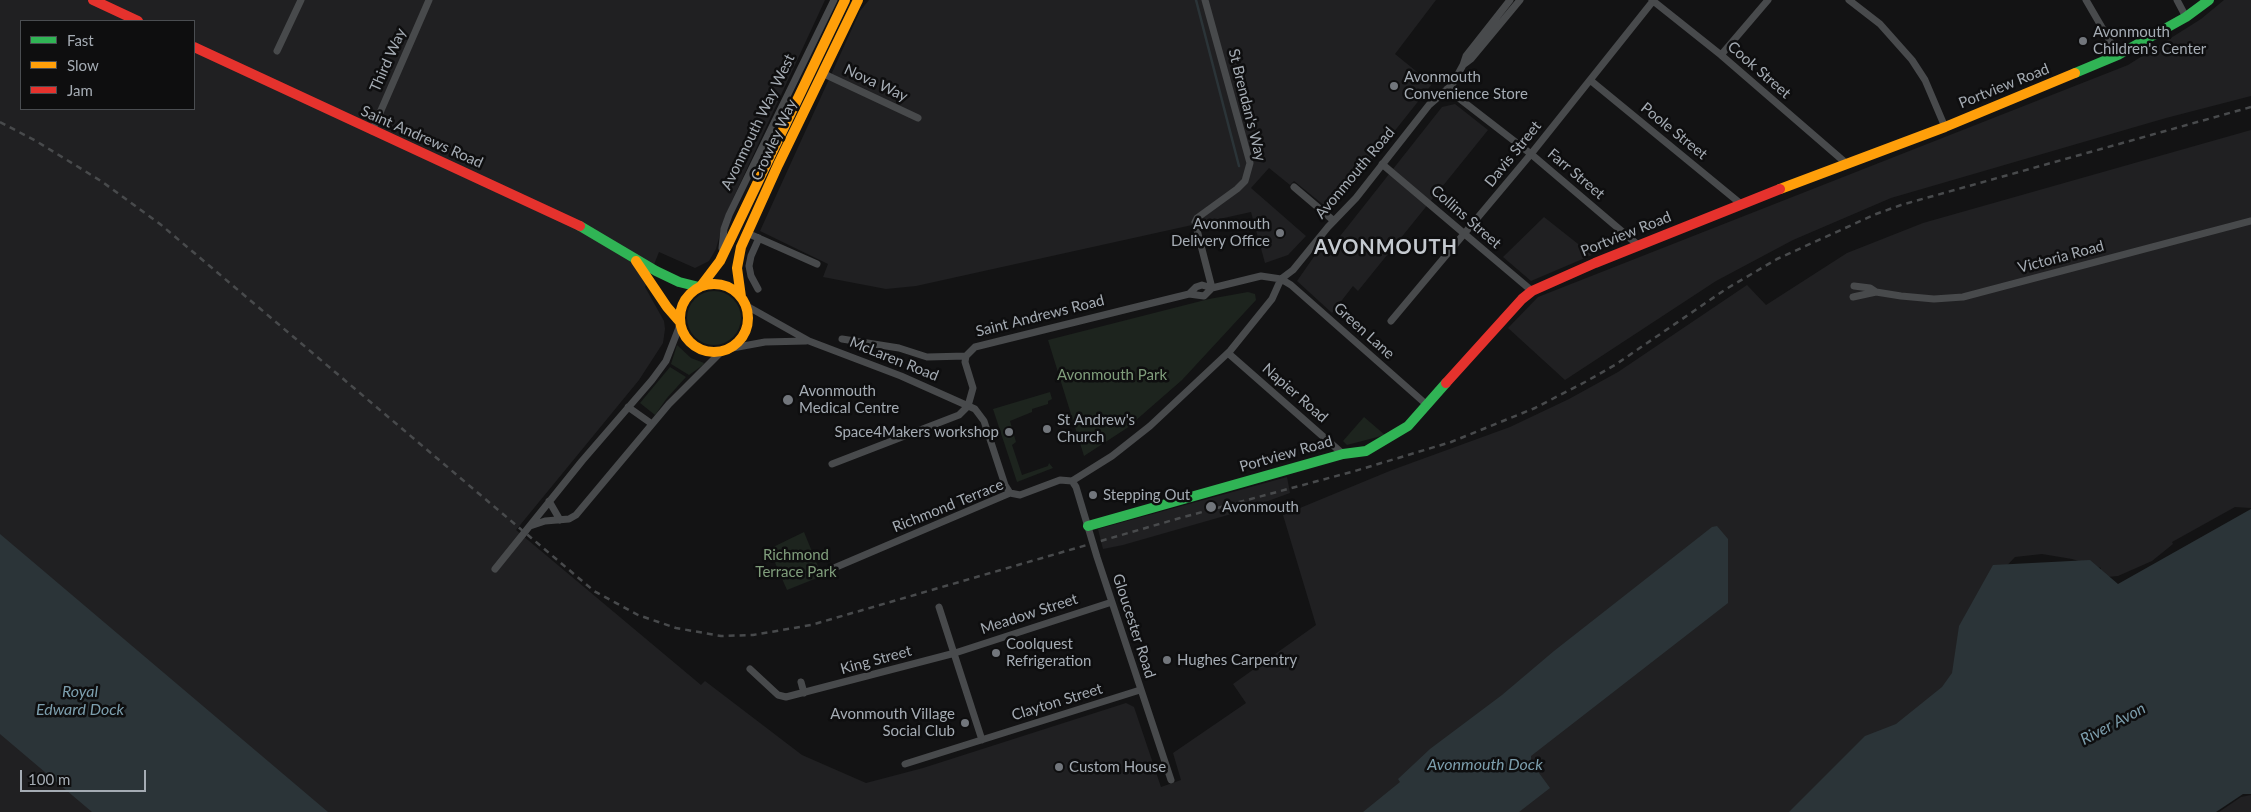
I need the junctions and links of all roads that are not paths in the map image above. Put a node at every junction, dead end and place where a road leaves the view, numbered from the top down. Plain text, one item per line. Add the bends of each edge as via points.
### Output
1 (93, 0) edge
2 (301, 0) edge
3 (429, 0) edge
4 (834, 0) edge
5 (845, 0) edge
6 (858, 0) edge
7 (1206, 0) edge
8 (1510, 0) edge
9 (1520, 0) edge
10 (1768, 0) edge
11 (1849, 0) edge
12 (2086, 0) edge
13 (2177, 0) edge
14 (2209, 0) edge
15 (1652, 1) edge
16 (2186, 17) junction
17 (136, 20) edge
18 (195, 47) edge
19 (278, 51) dead end
20 (1721, 55) junction
21 (2118, 55) junction
22 (1463, 65) junction
23 (822, 73) junction
24 (1590, 80) junction
25 (1447, 89) junction
26 (918, 118) dead end
27 (1945, 127) junction
28 (372, 131) junction
29 (1531, 154) junction
30 (1382, 164) junction
31 (1847, 164) junction
32 (1294, 188) dead end
33 (1741, 204) junction
34 (1334, 221) junction
35 (2251, 221) edge
36 (747, 233) junction
37 (1466, 233) junction
38 (759, 238) junction
39 (1638, 245) junction
40 (635, 260) junction
41 (720, 261) junction
42 (817, 264) dead end
43 (1281, 279) junction
44 (1854, 286) dead end
45 (700, 287) junction
46 (1212, 288) junction
47 (758, 289) dead end
48 (1532, 292) junction
49 (1876, 292) junction
50 (1853, 297) dead end
51 (743, 301) junction
52 (1391, 321) dead end
53 (680, 323) junction
54 (842, 339) dead end
55 (809, 341) junction
56 (725, 350) junction
57 (1228, 353) junction
58 (966, 356) junction
59 (1427, 405) junction
60 (628, 406) junction
61 (968, 406) junction
62 (652, 424) junction
63 (1343, 454) junction
64 (832, 464) dead end
65 (1072, 481) junction
66 (1010, 492) junction
67 (550, 501) junction
68 (560, 520) junction
69 (530, 526) junction
70 (1088, 526) junction
71 (834, 568) dead end
72 (495, 569) dead end
73 (1112, 602) junction
74 (939, 607) dead end
75 (955, 653) junction
76 (750, 669) dead end
77 (802, 682) dead end
78 (1140, 690) junction
79 (804, 693) junction
80 (982, 740) junction
81 (905, 764) dead end
82 (1171, 780) dead end

1 - 17 main road
2 - 19 street
3 - 28 street, Third Way
4 - 41 street, Avonmouth Way West via 729,215
5 - 41 main road, Crowley Way
6 - 23 main road, Crowley Way
7 - 46 street, St Brendan's Way via 1250,163 1245,181 1196,218
8 - 22 street, Avonmouth Road via 1466,56
9 - 22 street, Avonmouth Road
10 - 20 street
11 - 27 street via 1880,24 1912,60 1925,80
12 - 21 street
13 - 16 street
14 - 16 main road, Portview Road
15 - 20 street, Cook Street
15 - 24 street, Davis Street
16 - 21 main road, Portview Road
18 - 28 main road, Saint Andrews Road
20 - 31 street, Cook Street
21 - 27 main road, Portview Road
22 - 25 street, Avonmouth Road
23 - 26 street, Nova Way
23 - 36 main road, Crowley Way
24 - 29 street, Davis Street
24 - 33 street, Poole Street
25 - 29 street, Farr Street
25 - 30 street, Avonmouth Road via 1429,105
27 - 31 main road, Portview Road
28 - 40 main road, Saint Andrews Road via 580,226
29 - 37 street, Davis Street
29 - 39 street, Farr Street
30 - 34 street, Avonmouth Road
30 - 37 street, Collins Street
31 - 33 main road, Portview Road
32 - 34 street
33 - 39 main road, Portview Road
34 - 43 street, Avonmouth Road via 1302,261
35 - 49 street, Victoria Road via 1962,297 1934,299
36 - 38 street
36 - 51 main road, Crowley Way via 737,262
37 - 48 street, Collins Street
37 - 52 street, Davis Street
38 - 42 street
38 - 47 street via 749,266
39 - 48 main road, Portview Road
40 - 45 main road, Saint Andrews Road via 679,282
40 - 53 main road, Saint Andrews Road
41 - 45 main road, Crowley Way
43 - 46 street, Saint Andrews Road via 1261,276
43 - 57 street, Avonmouth Road via 1272,299
43 - 59 street, Green Lane
44 - 49 street, Victoria Road
45 - 51 main road via 723,285
45 - 53 main road via 682,304
46 - 58 street, Saint Andrews Road via 1204,296 1190,294 975,347
48 - 59 main road, Portview Road via 1522,299
49 - 50 street, Victoria Road
51 - 55 street, McLaren Road
51 - 56 main road via 748,316 746,328 737,343
53 - 56 main road via 684,335 696,347 712,352
53 - 60 street via 666,360
54 - 58 street, Saint Andrews Road via 900,348 927,357
55 - 56 street, McLaren Road via 765,342
55 - 61 street, McLaren Road
56 - 62 street
57 - 63 street, Napier Road
57 - 65 street, Avonmouth Road via 1144,431
58 - 61 street via 973,388
59 - 63 main road, Portview Road via 1392,438 1366,450
60 - 62 street
60 - 67 street
61 - 64 street via 959,415
61 - 66 street, McLaren Road via 979,412 984,421
62 - 68 street via 580,512
63 - 70 main road, Portview Road
65 - 66 street, Richmond Terrace via 1060,480 1016,496
65 - 70 street, Gloucester Road
66 - 71 street, Richmond Terrace
67 - 68 street
67 - 69 street
68 - 69 street
69 - 72 street
70 - 73 street, Gloucester Road
73 - 75 street, Meadow Street
73 - 78 street, Gloucester Road
74 - 75 street
75 - 79 street, King Street
75 - 80 street
76 - 79 street, King Street via 783,697
77 - 79 street
78 - 80 street, Clayton Street
78 - 82 street, Gloucester Road
80 - 81 street, Clayton Street

